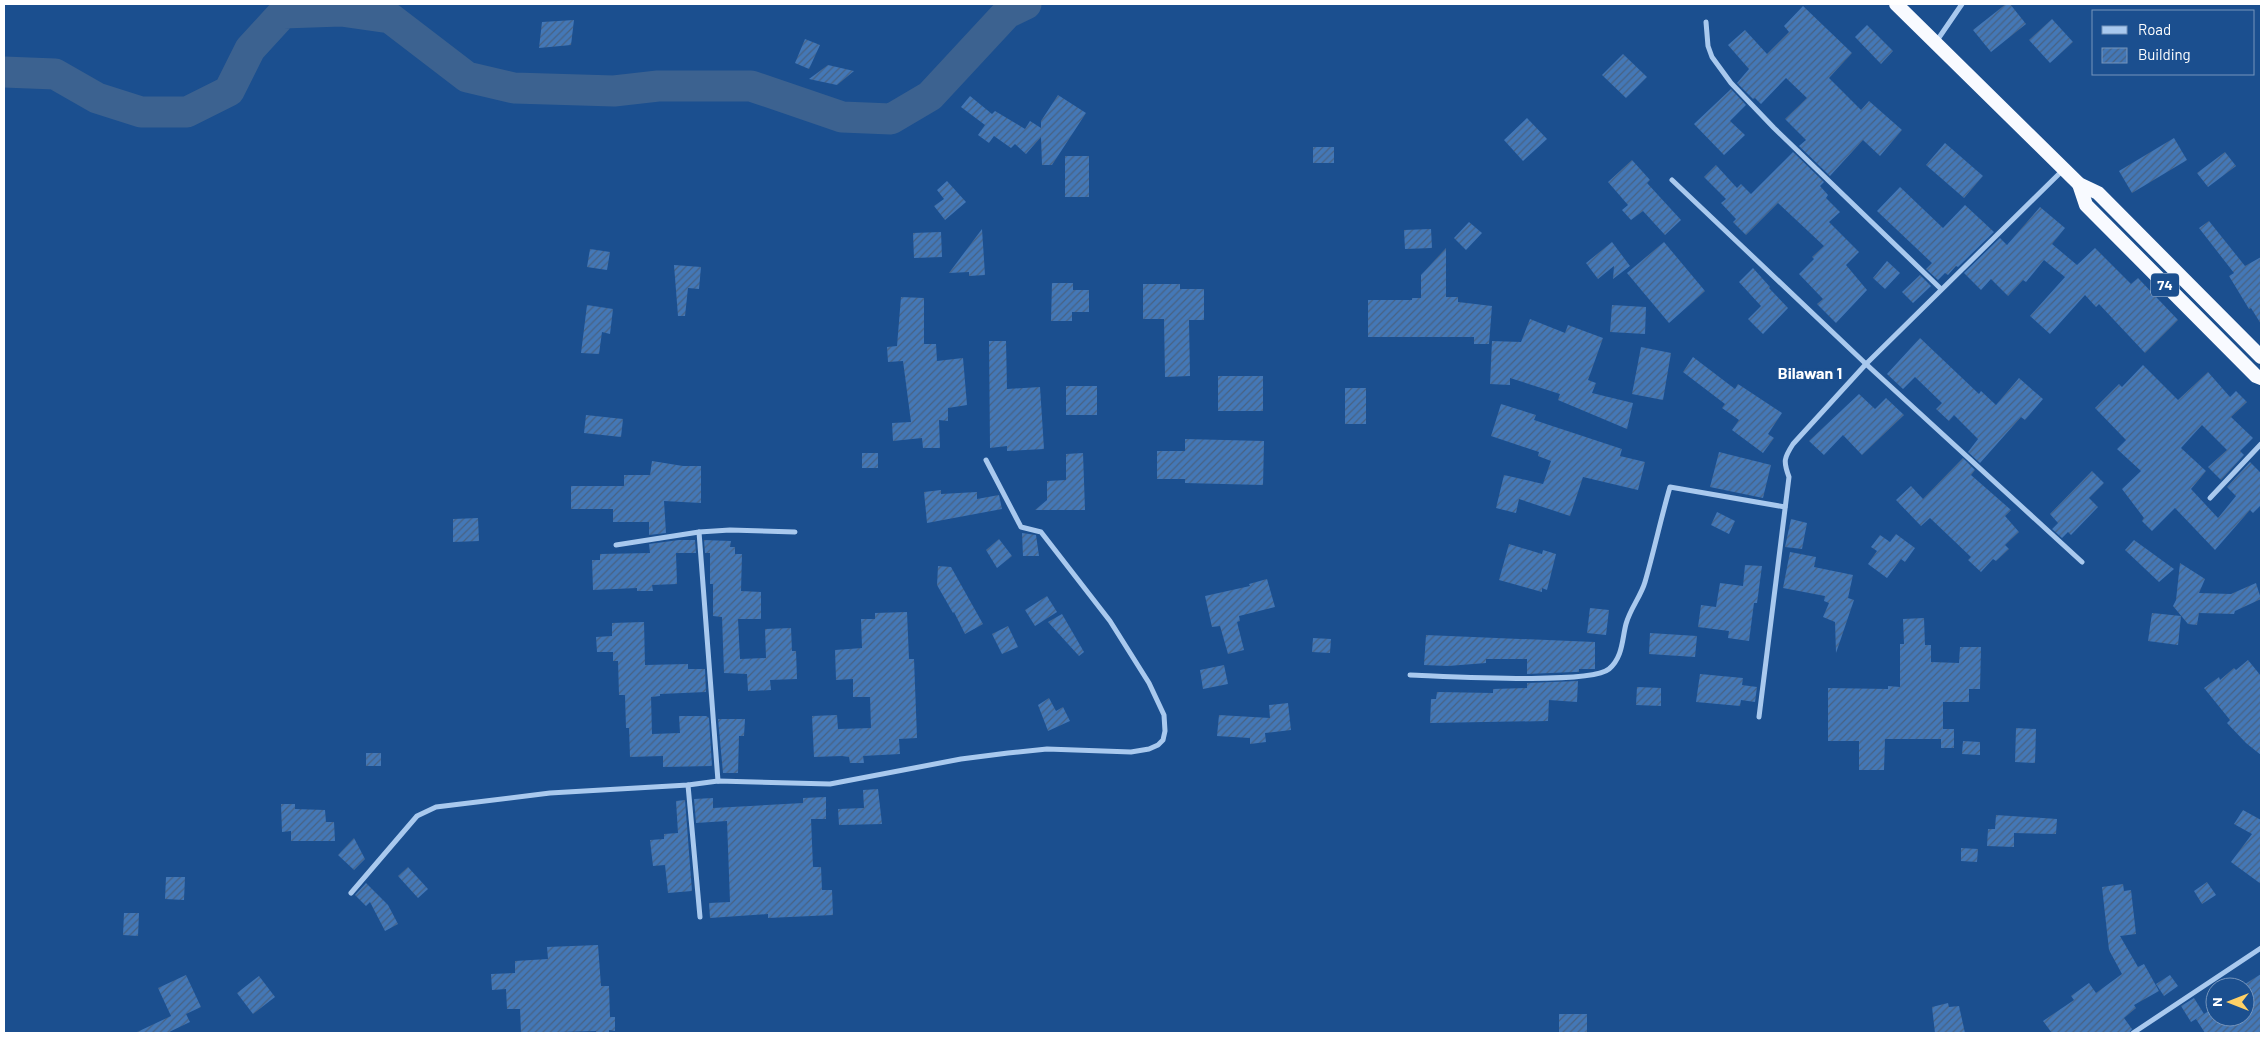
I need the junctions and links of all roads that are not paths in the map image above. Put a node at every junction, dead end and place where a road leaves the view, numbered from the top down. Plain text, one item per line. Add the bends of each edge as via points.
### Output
1 (1896, 4) edge
2 (1962, 4) edge
3 (1706, 22) dead end
4 (1936, 42) junction
5 (2064, 169) junction
6 (1672, 180) dead end
7 (2079, 184) junction
8 (1941, 289) junction
9 (2261, 357) edge
10 (1866, 364) junction
11 (2261, 378) edge
12 (2261, 444) edge
13 (986, 460) dead end
14 (2210, 498) dead end
15 (1785, 507) junction
16 (699, 532) junction
17 (795, 532) dead end
18 (616, 546) dead end
19 (2082, 562) dead end
20 (1410, 675) dead end
21 (1759, 717) dead end
22 (718, 781) junction
23 (688, 785) junction
24 (351, 893) dead end
25 (700, 917) dead end
26 (2261, 948) edge
27 (2132, 1033) edge

1 - 4 highway, 74
2 - 4 street
3 - 8 street via 1712,57 1731,83
4 - 5 highway, 74
5 - 7 highway, 74
5 - 8 street
6 - 10 street
7 - 9 highway, 74 via 2098,193
7 - 11 highway, 74 via 2086,206
8 - 10 street
10 - 15 street via 1787,454 1784,464 1790,476
10 - 19 street
12 - 14 street
13 - 22 street via 1022,527 1041,532 1110,621 1149,683 1164,715 1166,731 1163,740 1149,749 1131,752 1047,749 1008,753 830,784
15 - 20 street via 1670,487 1644,584 1626,623 1620,652 1608,670 1594,675 1526,678
15 - 21 street
16 - 17 street
16 - 18 street
16 - 22 street
22 - 23 street
23 - 24 street via 550,793 436,807 417,816
23 - 25 street
26 - 27 street

